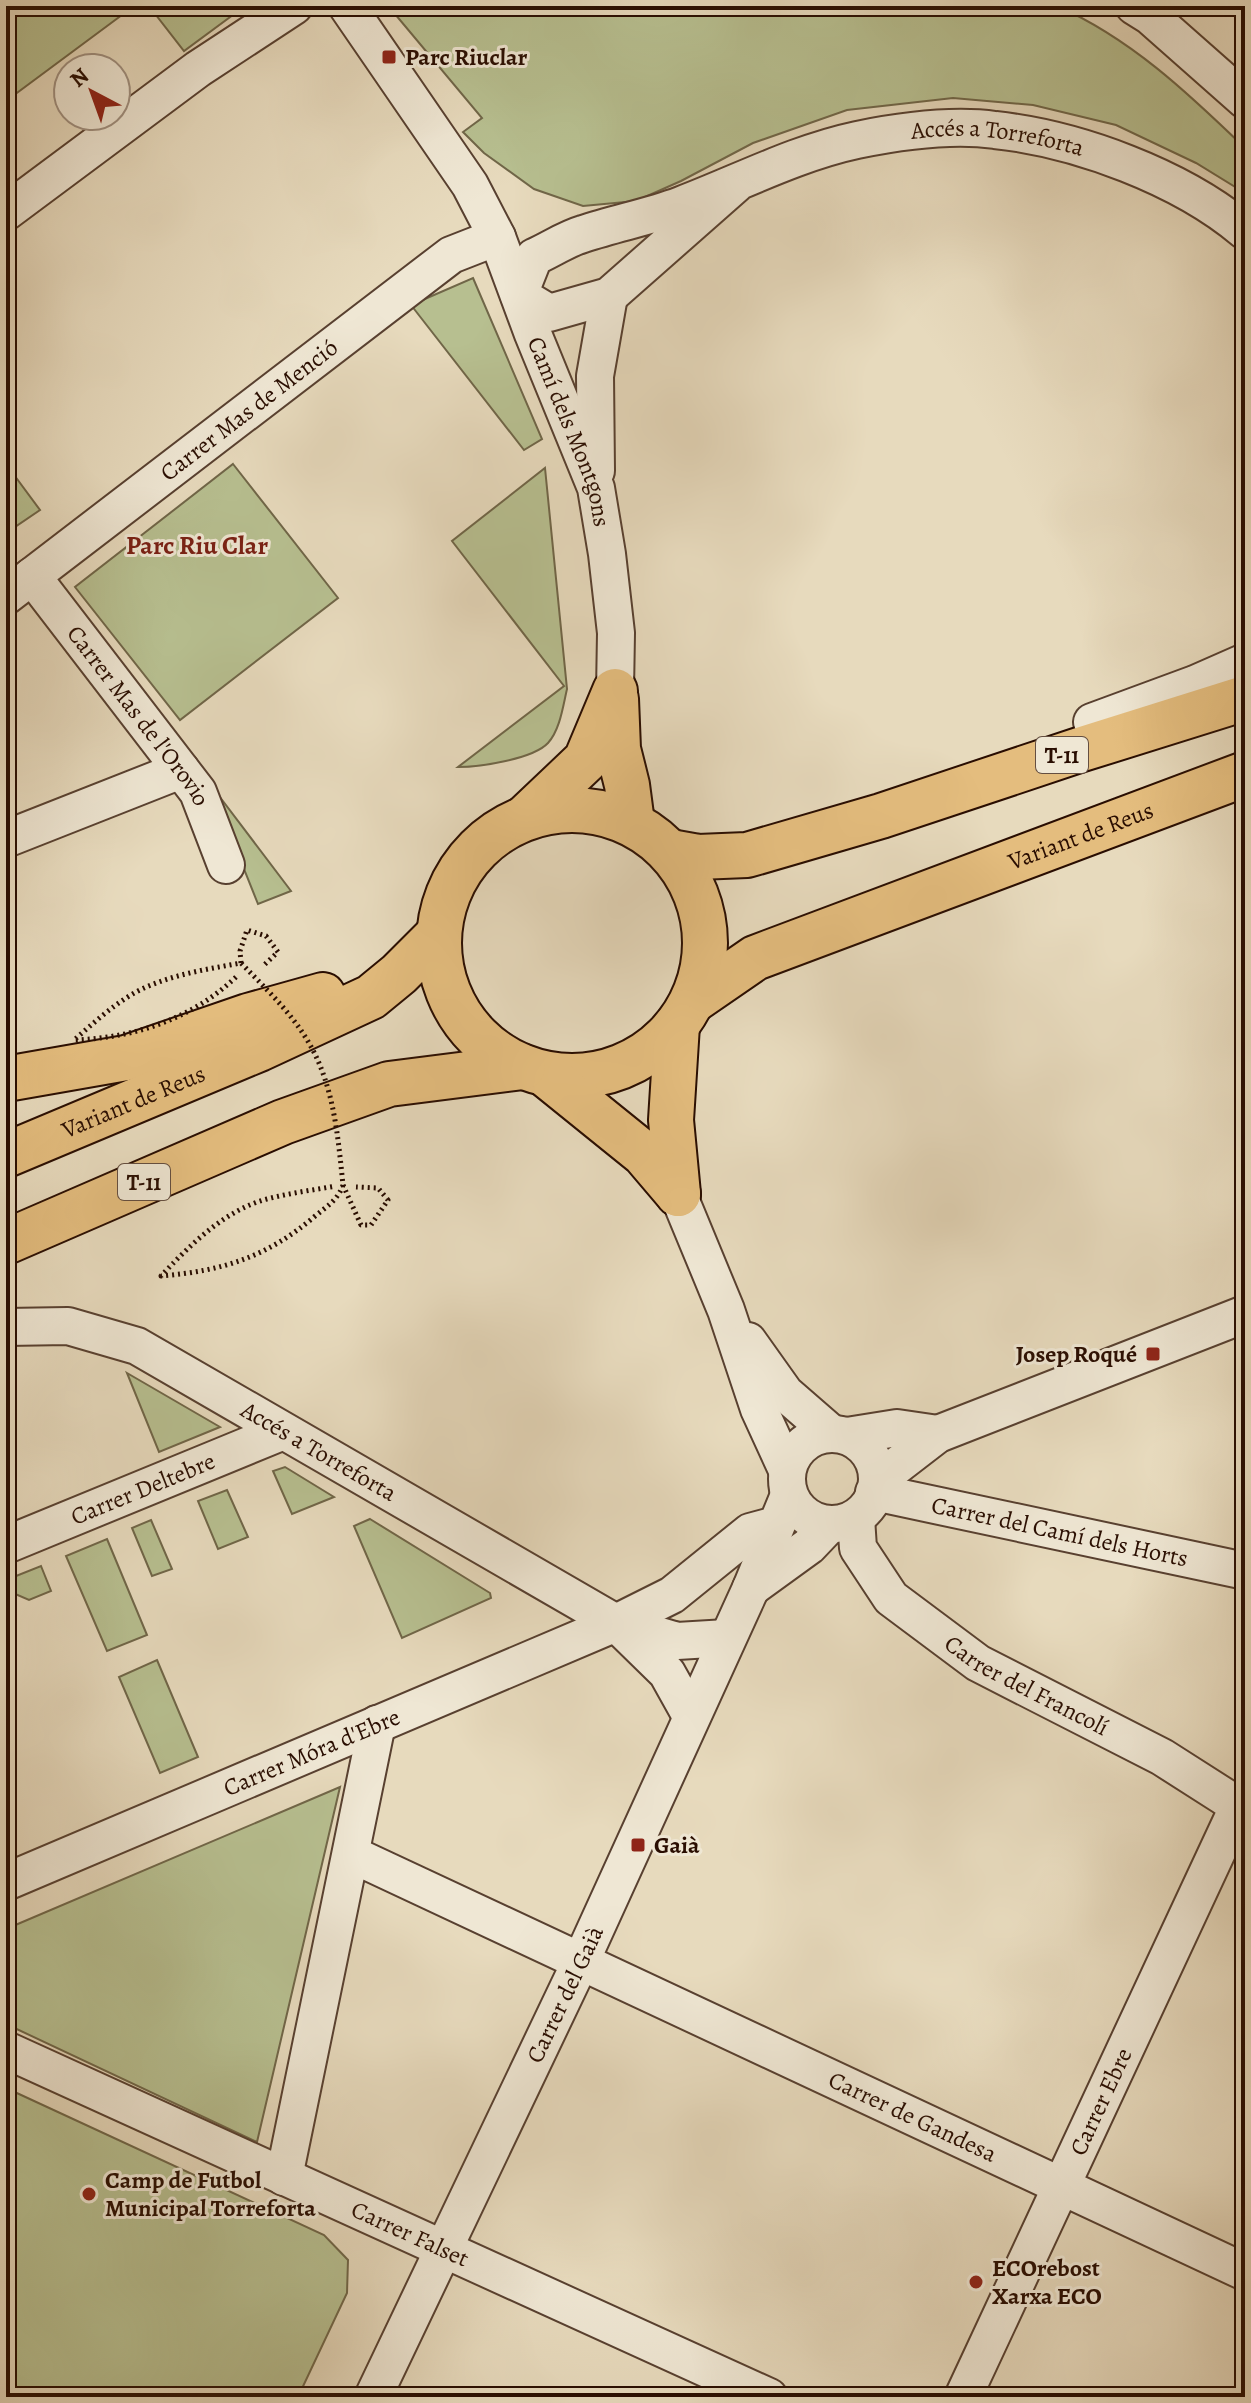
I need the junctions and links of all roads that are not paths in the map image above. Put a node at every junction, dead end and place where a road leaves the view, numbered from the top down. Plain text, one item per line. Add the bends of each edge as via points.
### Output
1 (294, 6) edge
2 (347, 6) edge
3 (1134, 6) edge
4 (1245, 100) edge
5 (736, 184) junction
6 (6, 212) edge
7 (1245, 231) edge
8 (497, 237) junction
9 (519, 295) junction
10 (609, 296) junction
11 (596, 488) junction
12 (19, 586) edge
13 (1245, 662) edge
14 (615, 691) junction
15 (1245, 698) edge
16 (1085, 736) junction
17 (181, 770) junction
18 (1245, 774) edge
19 (526, 817) junction
20 (632, 823) junction
21 (6, 839) edge
22 (670, 852) junction
23 (226, 865) dead end
24 (437, 936) junction
25 (399, 974) junction
26 (685, 1013) junction
27 (534, 1071) junction
28 (6, 1079) edge
29 (6, 1155) edge
30 (678, 1194) junction
31 (6, 1242) edge
32 (726, 1310) junction
33 (1245, 1314) edge
34 (6, 1327) edge
35 (281, 1432) junction
36 (839, 1434) junction
37 (938, 1434) junction
38 (784, 1497) junction
39 (859, 1504) junction
40 (6, 1545) edge
41 (1245, 1571) edge
42 (751, 1588) junction
43 (616, 1623) junction
44 (727, 1638) junction
45 (691, 1716) junction
46 (377, 1724) junction
47 (1242, 1808) edge
48 (351, 1854) junction
49 (6, 1882) edge
50 (581, 1961) junction
51 (6, 2050) edge
52 (284, 2177) junction
53 (1061, 2186) junction
54 (445, 2248) junction
55 (1245, 2272) edge
56 (373, 2397) edge
57 (769, 2397) edge
58 (963, 2397) edge

1 - 6 street via 198,69
2 - 8 street, Camí dels Montgons via 470,185
3 - 4 street
5 - 7 street, Accés a Torreforta via 855,141 925,130 995,129 1069,145 1152,174
5 - 9 street, Accés a Torreforta via 649,217 581,234 534,257
5 - 10 street, Accés a Torreforta
8 - 9 street, Camí dels Montgons
8 - 12 street, Carrer Mas de Menció via 451,255
9 - 10 street, Accés a Torreforta via 549,313
9 - 11 street, Camí dels Montgons
10 - 11 street via 595,376
11 - 14 street, Camí dels Montgons via 616,633
12 - 17 street, Carrer Mas de l'Orovio
13 - 16 street
14 - 19 highway via 586,760
14 - 20 highway via 618,749
15 - 16 highway, T-11
16 - 22 highway, T-11 via 881,816 747,855
17 - 21 street
17 - 23 street, Carrer Mas de l'Orovio via 198,792
18 - 26 highway, Variant de Reus / T-11 via 755,958
19 - 20 highway, T-11 via 591,810
19 - 24 highway, T-11 via 480,847 463,868 449,892
20 - 22 highway, T-11
22 - 26 highway, T-11 via 702,906 706,938 705,959
24 - 25 highway, T-11
24 - 27 highway, T-11 via 441,967 457,1009 485,1044
25 - 28 highway via 248,1016 126,1058
25 - 29 highway, Variant de Reus / T-11 via 371,997 259,1049
26 - 27 highway, T-11 via 660,1043 618,1069 582,1076
26 - 30 highway via 671,1120
27 - 30 highway via 644,1154
27 - 31 highway, T-11 via 389,1084 283,1122
30 - 32 street
32 - 36 street via 785,1393
32 - 38 street
33 - 37 street
34 - 35 street, Accés a Torreforta via 68,1326 137,1346
35 - 40 street, Carrer Deltebre
35 - 43 street, Accés a Torreforta
36 - 37 street via 897,1428
36 - 38 street via 812,1438 796,1451
36 - 39 street via 863,1446 874,1461
37 - 39 street, Carrer del Gaià
38 - 39 street via 812,1520
38 - 42 street, Carrer del Gaià
38 - 43 street, Carrer Móra d'Ebre via 672,1595
39 - 41 street, Carrer del Camí dels Horts
39 - 42 street, Carrer del Gaià
39 - 47 street, Carrer del Francolí via 858,1548 891,1598 978,1663 1162,1757
42 - 44 street, Carrer del Gaià
43 - 44 street via 677,1641
43 - 45 street via 667,1673
43 - 46 street, Carrer Móra d'Ebre
44 - 45 street, Carrer del Gaià
45 - 50 street, Carrer del Gaià
46 - 48 street
46 - 49 street, Carrer Móra d'Ebre
47 - 53 street, Carrer Ebre
48 - 50 street, Carrer de Gandesa
48 - 52 street
50 - 53 street, Carrer de Gandesa
50 - 54 street, Carrer del Gaià
51 - 52 street, Carrer Falset
52 - 54 street, Carrer Falset
53 - 55 street, Carrer de Gandesa
53 - 58 street, Carrer Ebre
54 - 56 street, Carrer del Gaià
54 - 57 street, Carrer Falset

